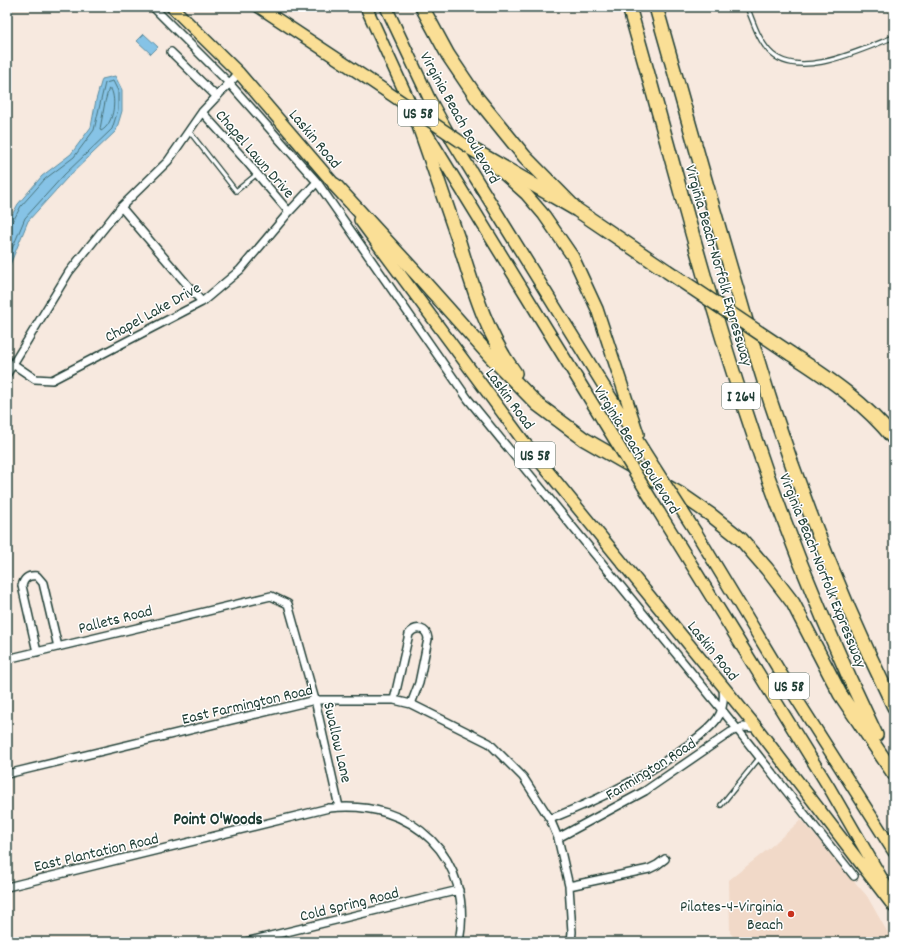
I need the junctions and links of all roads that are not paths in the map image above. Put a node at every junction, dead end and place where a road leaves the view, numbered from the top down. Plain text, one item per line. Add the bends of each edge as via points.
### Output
1 (153, 7) edge
2 (172, 7) edge
3 (258, 7) edge
4 (366, 7) edge
5 (386, 7) edge
6 (422, 7) edge
7 (629, 7) edge
8 (656, 7) edge
9 (747, 7) edge
10 (894, 37) edge
11 (171, 52) dead end
12 (240, 73) junction
13 (229, 83) junction
14 (217, 96) junction
15 (202, 112) junction
16 (414, 112) junction
17 (189, 131) junction
18 (470, 148) junction
19 (257, 174) junction
20 (317, 182) junction
21 (335, 185) junction
22 (121, 207) junction
23 (577, 210) junction
24 (289, 212) junction
25 (202, 302) junction
26 (13, 364) junction
27 (7, 374) edge
28 (537, 404) junction
29 (894, 439) edge
30 (642, 448) junction
31 (231, 605) joint
32 (58, 647) junction
33 (37, 652) junction
34 (7, 659) edge
35 (723, 686) junction
36 (314, 700) junction
37 (394, 700) junction
38 (411, 704) junction
39 (894, 707) edge
40 (722, 710) junction
41 (757, 728) junction
42 (737, 729) junction
43 (760, 757) junction
44 (894, 771) edge
45 (7, 774) edge
46 (894, 774) edge
47 (722, 805) dead end
48 (339, 807) junction
49 (550, 819) junction
50 (558, 838) junction
51 (894, 852) edge
52 (665, 859) dead end
53 (854, 876) dead end
54 (7, 886) edge
55 (569, 886) junction
56 (459, 890) junction
57 (894, 901) edge
58 (894, 907) edge
59 (245, 942) edge
60 (459, 942) edge
61 (571, 942) edge

1 - 13 street, Laskin Road
2 - 12 main road, Laskin Road / US 58
3 - 18 main road, US 58, bridge
4 - 16 main road, Virginia Beach Boulevard
5 - 30 main road, Virginia Beach Boulevard via 428,98
6 - 23 highway via 448,55 477,98 525,157
7 - 44 highway, Virginia Beach-Norfolk Expressway / I 264 via 746,414 778,505 824,621 853,688
8 - 39 highway, Virginia Beach-Norfolk Expressway / I 264 via 771,403 830,562
9 - 10 lane via 764,46 785,62 808,64 838,59
11 - 14 street
12 - 13 street
12 - 21 main road, Laskin Road / US 58
13 - 14 street
13 - 20 street, Laskin Road
14 - 15 street
15 - 17 street
15 - 19 street, Chapel Lawn Drive
16 - 28 highway via 488,324 509,366
16 - 57 main road, Virginia Beach Boulevard, bridge via 830,789
17 - 19 lane via 236,191
17 - 22 street via 168,161
18 - 23 highway
18 - 30 main road, US 58 via 526,194 573,257 597,309
19 - 24 street, Chapel Lawn Drive
20 - 24 street, Chapel Lake Drive
20 - 40 street, Laskin Road via 468,399
21 - 28 highway via 490,356
21 - 35 main road, Laskin Road / US 58 via 524,442
22 - 25 street
22 - 26 street via 69,272
23 - 29 highway, bridge via 845,390 866,408
24 - 25 street, Chapel Lake Drive via 240,270
25 - 26 street, Chapel Lake Drive via 52,380 34,379
26 - 27 street
28 - 46 highway via 584,438 685,496 741,539 793,603 840,694
30 - 51 main road, Virginia Beach Boulevard / US 58, bridge
31 - 32 street, Pallets Road
31 - 36 street, Swallow Lane via 271,596 288,604
32 - 33 street, Pallets Road
32 - 33 street via 43,583 37,576 31,575 26,577 22,586
33 - 34 street, Pallets Road
35 - 40 street
35 - 41 main road, Laskin Road / US 58
36 - 37 street, East Farmington Road
36 - 45 street, East Farmington Road
36 - 48 street, Swallow Lane
37 - 38 street, East Farmington Road
37 - 38 street via 409,634 416,628 422,629 428,639 419,683
38 - 49 street, East Farmington Road via 489,743 523,777
40 - 42 street, Laskin Road
40 - 49 street, Farmington Road via 718,718 698,738 648,773 582,807
41 - 42 street, Farmington Road
41 - 58 main road, Laskin Road / US 58
42 - 43 street, Laskin Road
42 - 50 street, Farmington Road via 645,791
43 - 47 lane
43 - 53 street, Laskin Road
48 - 54 street, East Plantation Road
48 - 56 street, East Plantation Road via 379,810 421,831 446,858
49 - 50 street, East Farmington Road
50 - 55 street, East Farmington Road
52 - 55 street via 649,869
55 - 61 street, East Farmington Road
56 - 59 street, Cold Spring Road
56 - 60 street, East Plantation Road via 462,914

